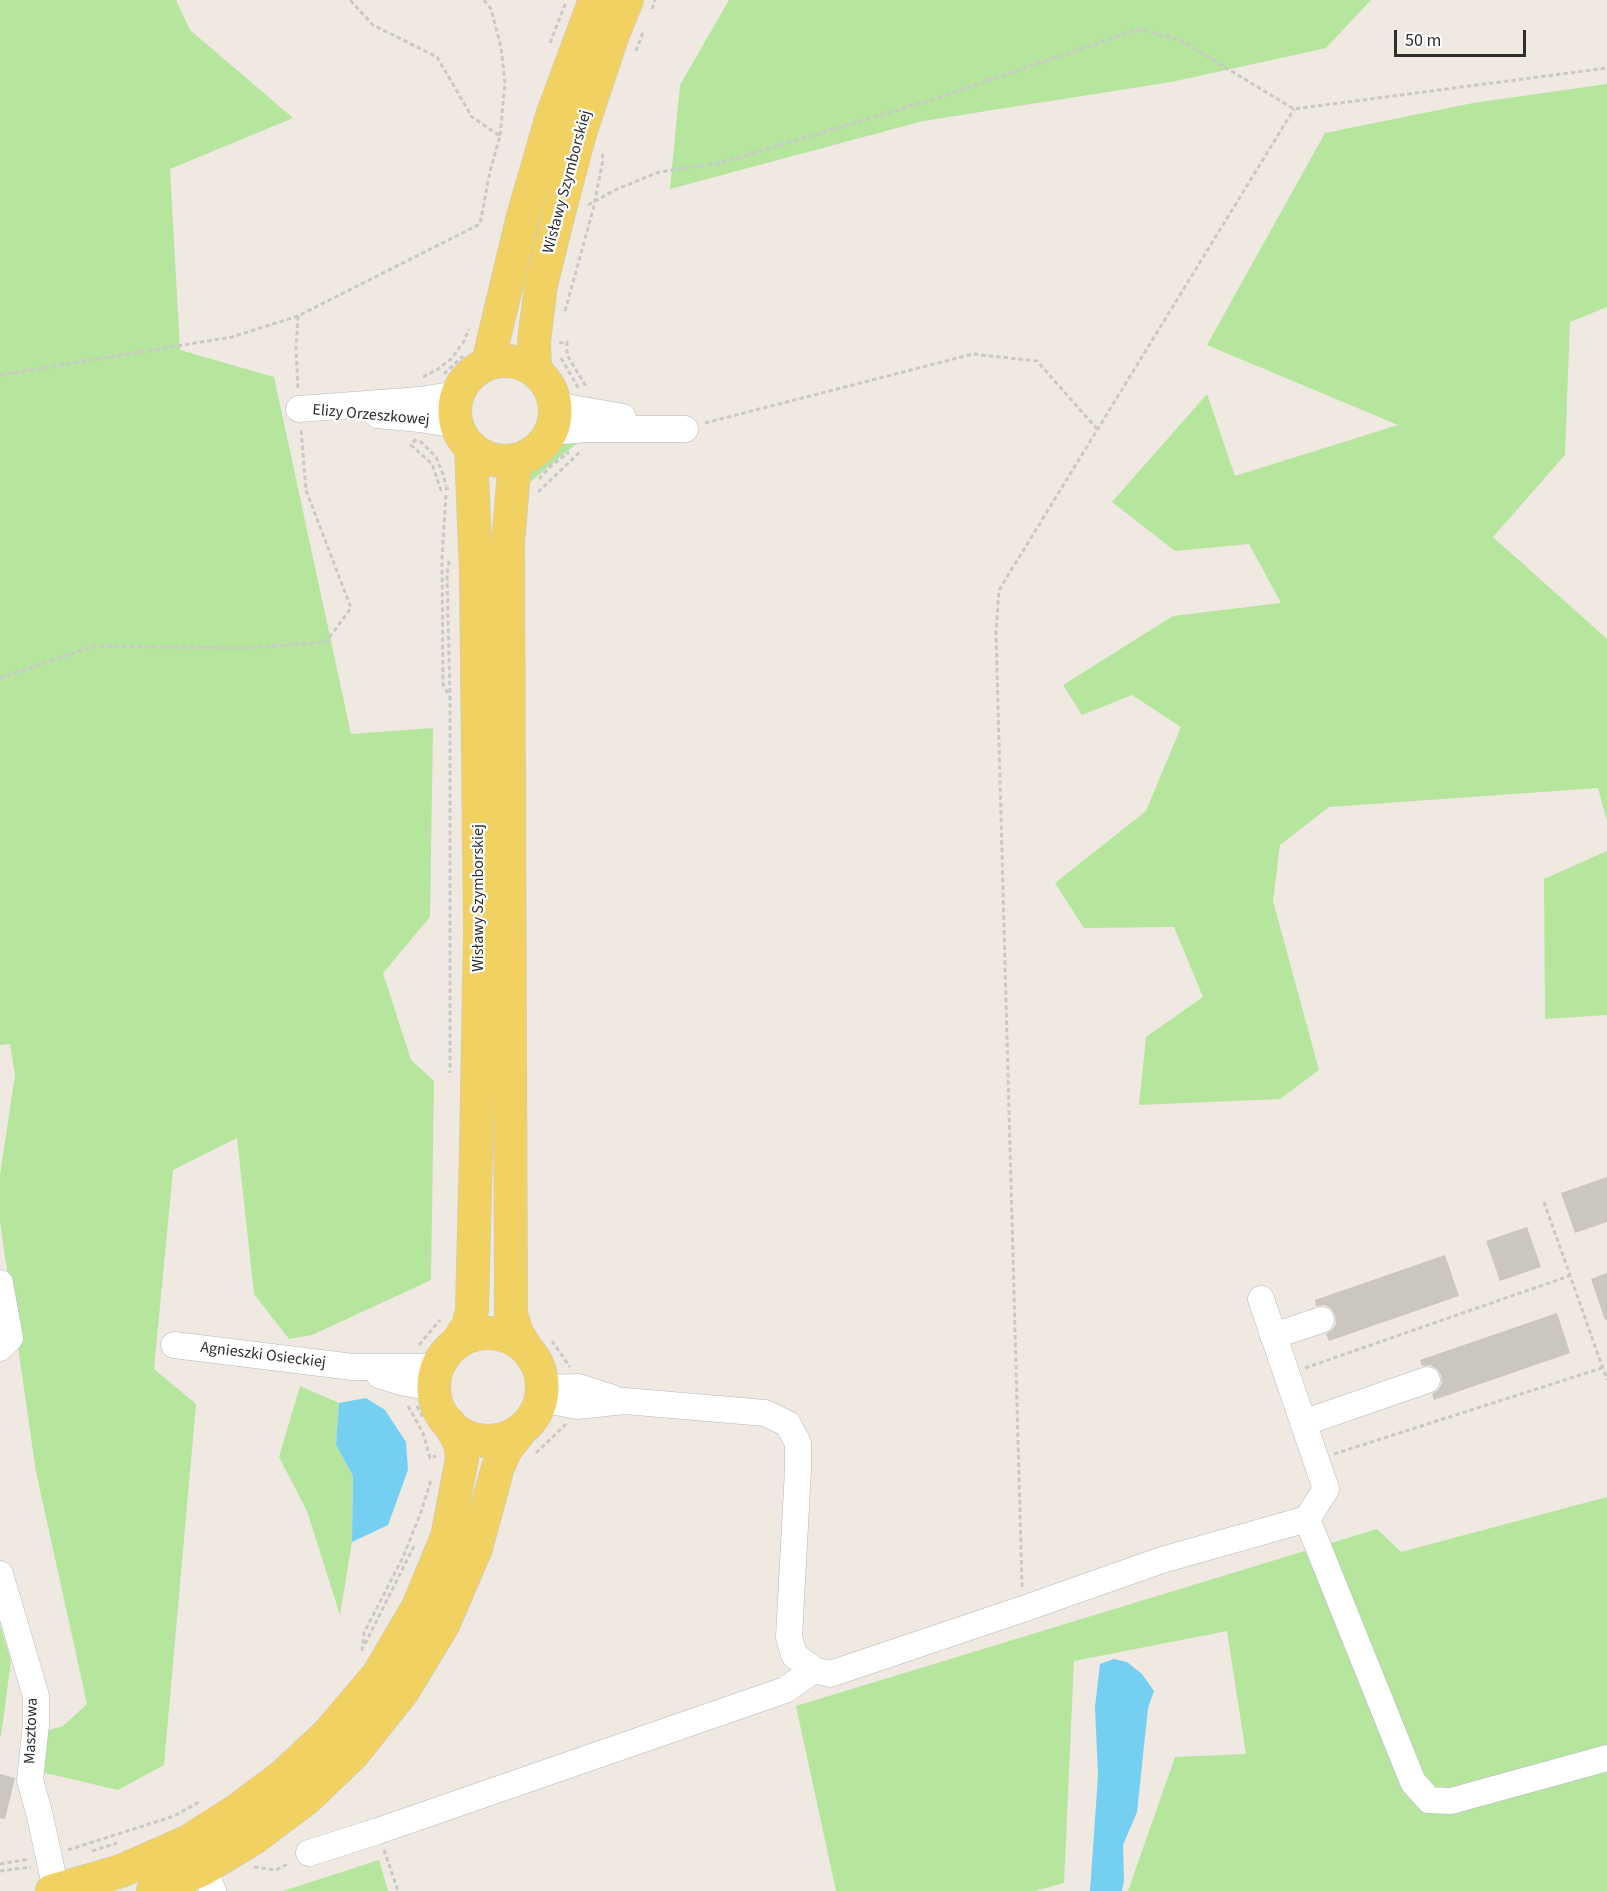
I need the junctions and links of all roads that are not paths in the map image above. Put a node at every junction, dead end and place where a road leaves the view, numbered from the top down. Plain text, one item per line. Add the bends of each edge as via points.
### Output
1 (595, 0) edge
2 (639, 5) edge
3 (546, 361) junction
4 (488, 363) junction
5 (299, 409) road end
6 (566, 419) junction
7 (462, 422) junction
8 (685, 429) road end
9 (527, 470) junction
10 (0, 1283) edge
11 (1260, 1299) dead end
12 (1321, 1320) dead end
13 (1273, 1336) junction
14 (174, 1345) dead end
15 (0, 1348) edge
16 (434, 1351) junction
17 (528, 1351) junction
18 (1427, 1380) dead end
19 (541, 1393) junction
20 (448, 1423) junction
21 (1303, 1423) junction
22 (520, 1431) junction
23 (1307, 1519) junction
24 (0, 1574) edge
25 (814, 1670) junction
26 (1607, 1758) edge
27 (309, 1853) road end
28 (49, 1876) edge
29 (208, 1880) edge
30 (153, 1891) edge

1 - 4 main road, Wisławy Szymborskiej via 580,35 522,219
2 - 3 main road, Wisławy Szymborskiej via 613,34 580,133 556,224 541,285 534,341
3 - 4 main road
3 - 6 main road via 548,386
4 - 7 main road via 470,376
5 - 7 street, Elizy Orzeszkowej via 420,399
6 - 8 street via 589,429
6 - 9 main road via 530,455
7 - 9 main road via 491,459
7 - 16 main road, Wisławy Szymborskiej via 476,573 480,932 472,1310 468,1326
9 - 17 main road, Wisławy Szymborskiej via 508,542 511,1314
10 - 15 street via 10,1338
11 - 13 street
12 - 13 street
13 - 21 street
14 - 16 street, Agnieszki Osieckiej via 353,1367
16 - 17 main road via 474,1335 494,1333 513,1339
16 - 20 main road via 439,1407
17 - 19 main road via 538,1368
18 - 21 street
19 - 22 main road via 532,1419
19 - 25 street via 577,1406 625,1401 765,1413 788,1424 798,1443 789,1637 794,1655
20 - 22 main road via 464,1435 483,1440 502,1439
20 - 28 main road via 460,1443 462,1459 447,1537 418,1607 378,1675 328,1734 284,1775 189,1841 121,1871
21 - 23 street via 1326,1489
22 - 29 main road via 498,1467 476,1548 443,1625 403,1691 353,1754 306,1799 254,1838
23 - 25 street via 1161,1560 831,1674
23 - 26 street via 1413,1782 1429,1800 1451,1801
24 - 28 street, Masztowa via 36,1696 30,1780
25 - 27 street via 785,1690
29 - 30 main road

